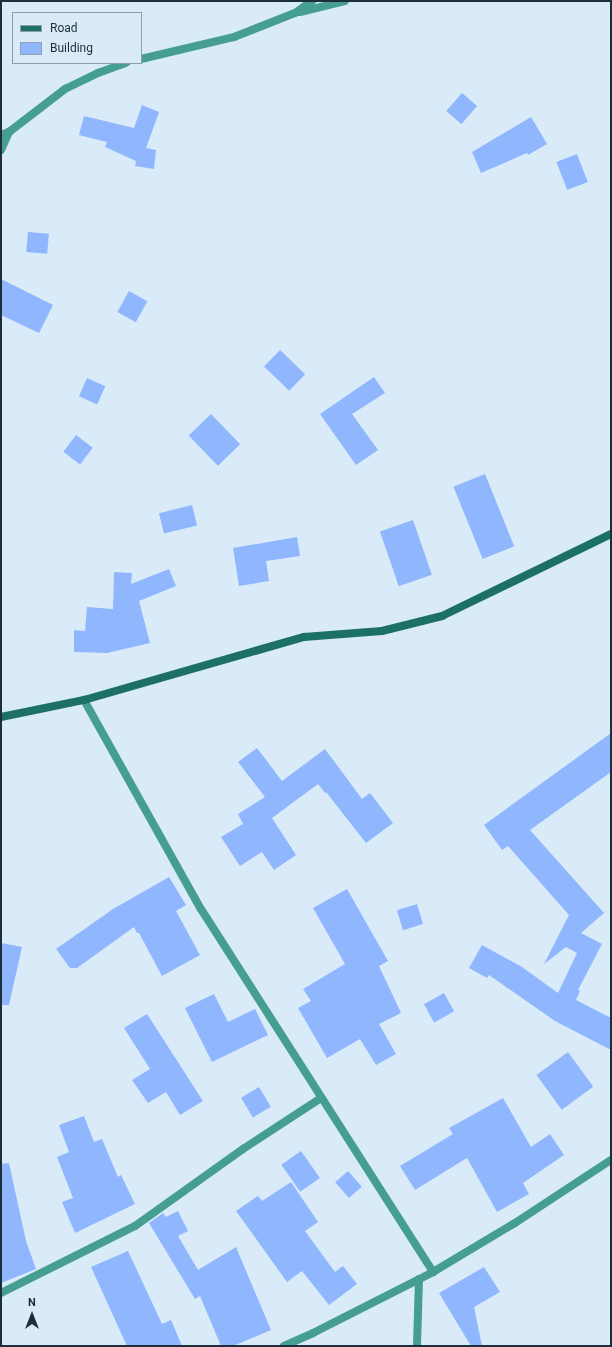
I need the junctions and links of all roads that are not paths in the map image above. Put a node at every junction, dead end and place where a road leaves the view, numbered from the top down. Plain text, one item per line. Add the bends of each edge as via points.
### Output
1 (312, 1) edge
2 (345, 1) edge
3 (295, 14) junction
4 (142, 59) edge
5 (123, 64) edge
6 (9, 132) junction
7 (1, 135) edge
8 (1, 150) edge
9 (611, 534) edge
10 (84, 700) junction
11 (1, 718) edge
12 (321, 1098) junction
13 (611, 1160) edge
14 (433, 1272) junction
15 (419, 1279) junction
16 (1, 1293) edge
17 (284, 1346) edge
18 (417, 1346) edge

1 - 3 street
2 - 3 street
3 - 4 street via 234,37
5 - 6 street via 65,88
6 - 7 street
6 - 8 street
9 - 10 main road via 442,616 382,631 304,637
10 - 11 main road
10 - 12 street via 201,909
12 - 14 street
12 - 16 street via 243,1149 136,1226
13 - 14 street via 515,1223
14 - 15 street
15 - 17 street
15 - 18 street

